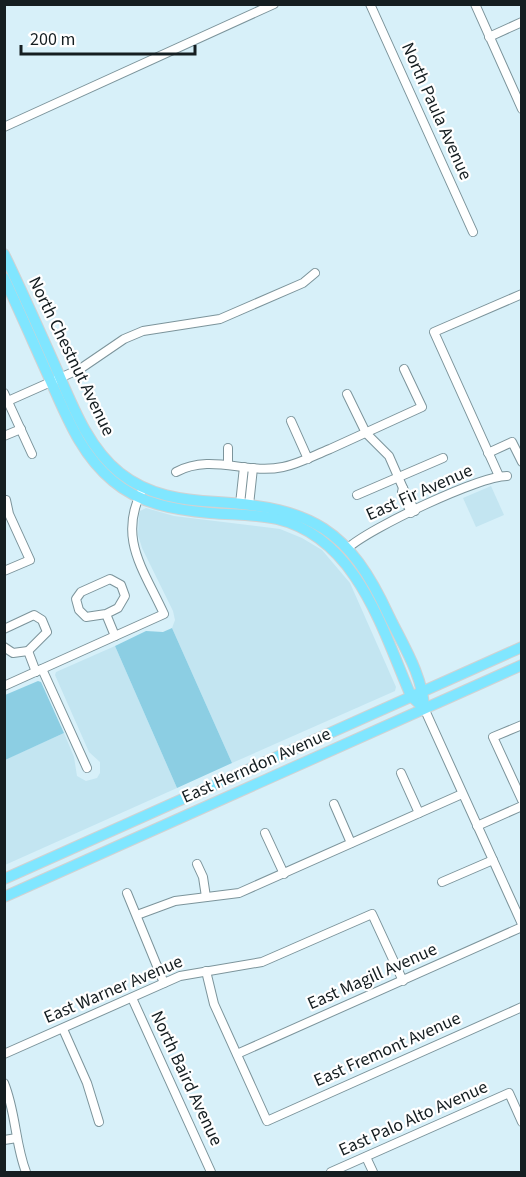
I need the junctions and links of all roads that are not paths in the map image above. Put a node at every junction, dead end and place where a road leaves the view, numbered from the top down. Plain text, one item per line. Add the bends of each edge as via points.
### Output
1 (274, 4) edge
2 (370, 4) edge
3 (475, 4) edge
4 (522, 22) edge
5 (489, 37) junction
6 (519, 97) edge
7 (522, 109) edge
8 (4, 127) edge
9 (473, 232) dead end
10 (4, 254) edge
11 (315, 273) dead end
12 (4, 278) edge
13 (522, 294) edge
14 (404, 369) dead end
15 (56, 380) junction
16 (347, 394) dead end
17 (6, 397) edge
18 (291, 421) dead end
19 (21, 429) junction
20 (366, 433) junction
21 (4, 436) edge
22 (228, 448) dead end
23 (488, 453) junction
24 (32, 454) dead end
25 (443, 458) dead end
26 (308, 459) junction
27 (522, 462) edge
28 (228, 464) junction
29 (248, 468) junction
30 (176, 472) dead end
31 (398, 477) junction
32 (141, 493) junction
33 (357, 495) dead end
34 (6, 500) edge
35 (244, 505) junction
36 (413, 512) junction
37 (343, 550) junction
38 (4, 571) edge
39 (106, 614) junction
40 (4, 629) edge
41 (115, 636) junction
42 (4, 647) edge
43 (522, 647) edge
44 (28, 651) junction
45 (522, 665) edge
46 (39, 671) junction
47 (4, 686) edge
48 (423, 690) junction
49 (411, 696) junction
50 (424, 708) junction
51 (522, 725) edge
52 (87, 768) dead end
53 (401, 773) dead end
54 (462, 794) junction
55 (522, 800) edge
56 (334, 804) dead end
57 (522, 806) edge
58 (419, 813) junction
59 (477, 826) junction
60 (266, 833) dead end
61 (351, 843) junction
62 (493, 860) junction
63 (196, 864) dead end
64 (284, 874) junction
65 (4, 879) edge
66 (442, 882) dead end
67 (127, 893) dead end
68 (4, 897) edge
69 (206, 897) junction
70 (137, 915) junction
71 (522, 926) edge
72 (206, 970) junction
73 (403, 981) junction
74 (164, 983) junction
75 (132, 998) junction
76 (522, 1007) edge
77 (63, 1029) junction
78 (4, 1054) edge
79 (237, 1054) junction
80 (4, 1083) edge
81 (99, 1122) dead end
82 (522, 1122) edge
83 (17, 1138) junction
84 (4, 1140) edge
85 (366, 1157) junction
86 (27, 1173) edge
87 (211, 1173) edge
88 (331, 1173) edge
89 (373, 1173) edge

1 - 8 street
2 - 9 street, North Paula Avenue
3 - 5 street
4 - 5 street
5 - 6 street
6 - 7 street
10 - 15 main road, North Chestnut Avenue
11 - 15 street via 303,283 220,319 143,331
12 - 15 main road, North Chestnut Avenue
13 - 23 street via 434,333
14 - 20 street via 422,406
15 - 17 street
15 - 32 main road, North Chestnut Avenue via 70,424 89,456 114,482
16 - 20 street
17 - 19 street
18 - 26 street
19 - 21 street
19 - 24 street
20 - 26 street
20 - 31 street via 388,456
22 - 28 street
23 - 27 street via 512,442
23 - 36 street, East Fir Avenue via 503,476
25 - 31 street
26 - 29 street via 283,468
28 - 29 street
28 - 30 street via 194,464
29 - 35 street
31 - 33 street
31 - 36 street
32 - 35 main road, North Chestnut Avenue
32 - 37 main road, North Chestnut Avenue via 181,510 276,519 307,530
32 - 41 street via 131,518 133,540 164,614
34 - 38 street via 30,560
35 - 37 main road, North Chestnut Avenue via 281,510 314,522
36 - 37 street, East Fir Avenue via 373,529
37 - 48 main road, North Chestnut Avenue via 366,580 373,582
37 - 49 main road, North Chestnut Avenue
39 - 39 street via 86,617 76,599 81,592 116,580 125,596 118,608
39 - 41 street
40 - 44 street via 34,615 42,620 47,632
41 - 46 street
42 - 44 street via 13,653
43 - 48 main road, East Herndon Avenue
44 - 46 street
45 - 50 main road, East Herndon Avenue
46 - 47 street
46 - 52 street
48 - 49 main road, East Herndon Avenue
48 - 50 main road, North Chestnut Avenue
49 - 50 main road, North Chestnut Avenue
49 - 65 main road, East Herndon Avenue
50 - 54 street, North Chestnut Avenue
50 - 68 main road, East Herndon Avenue
51 - 55 street via 493,737
53 - 58 street
54 - 58 street
54 - 59 street, North Chestnut Avenue
56 - 61 street
57 - 59 street
58 - 61 street
59 - 62 street, North Chestnut Avenue
60 - 64 street
61 - 64 street
62 - 66 street
62 - 71 street, North Chestnut Avenue
63 - 69 street
64 - 69 street via 239,892
67 - 70 street, North Baird Avenue
69 - 70 street via 175,901
70 - 74 street, North Baird Avenue
71 - 73 street, East Magill Avenue
72 - 73 street, East Warner Avenue via 262,962 372,914
72 - 74 street, East Warner Avenue
72 - 79 street via 210,993
73 - 79 street, East Magill Avenue
74 - 75 street, East Warner Avenue
75 - 77 street, East Warner Avenue
75 - 87 street, North Baird Avenue
76 - 79 street, East Fremont Avenue via 267,1121
77 - 78 street, East Warner Avenue
77 - 81 street
80 - 83 street via 13,1107
82 - 85 street, East Palo Alto Avenue via 509,1093
83 - 84 street
83 - 86 street
85 - 88 street, East Palo Alto Avenue
85 - 89 street

